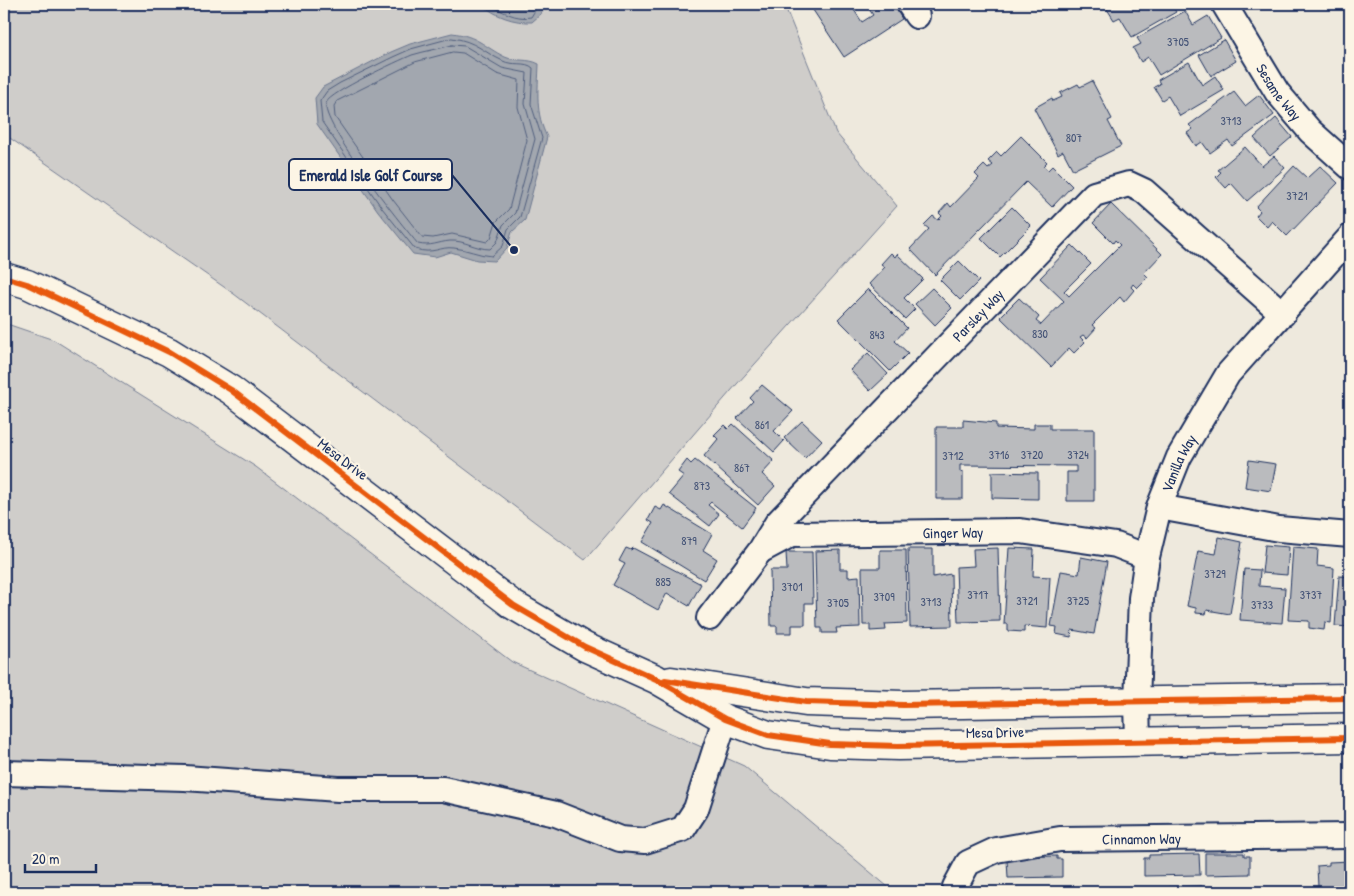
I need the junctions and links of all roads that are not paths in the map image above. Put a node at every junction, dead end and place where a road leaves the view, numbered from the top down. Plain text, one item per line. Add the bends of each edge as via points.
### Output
1 (1224, 4) edge
2 (1350, 167) edge
3 (1350, 237) edge
4 (4, 277) edge
5 (1283, 314) junction
6 (1159, 507) junction
7 (1350, 535) edge
8 (760, 550) junction
9 (1147, 557) junction
10 (709, 618) dead end
11 (656, 678) junction
12 (1350, 698) edge
13 (1137, 702) junction
14 (724, 719) junction
15 (1350, 738) edge
16 (1138, 742) junction
17 (4, 774) edge
18 (1350, 836) edge
19 (957, 892) edge

1 - 2 street, Sesame Way via 1277,92 1310,131
3 - 5 street, Vanilla Way
4 - 11 main road, Mesa Drive via 27,284 169,352 231,390 514,605 585,647
5 - 6 street, Vanilla Way via 1228,374 1179,457
5 - 8 street, Parsley Way via 1144,191 1129,184 1094,194 777,523
6 - 7 street via 1279,529
6 - 9 street, Vanilla Way
8 - 9 street, Ginger Way via 792,534 1020,531 1116,545
8 - 10 street, Parsley Way
9 - 13 street, Vanilla Way via 1141,598
11 - 13 main road, Mesa Drive via 806,702 903,705
11 - 14 main road, Mesa Drive
12 - 13 main road, Mesa Drive
13 - 16 street, Vanilla Way
14 - 16 main road, Mesa Drive via 768,735 830,744
14 - 17 street via 696,809 683,829 645,842 620,839 556,814 443,789 338,788 185,778
15 - 16 main road, Mesa Drive
18 - 19 street, Cinnamon Way via 1060,839 996,850 968,863 956,887

